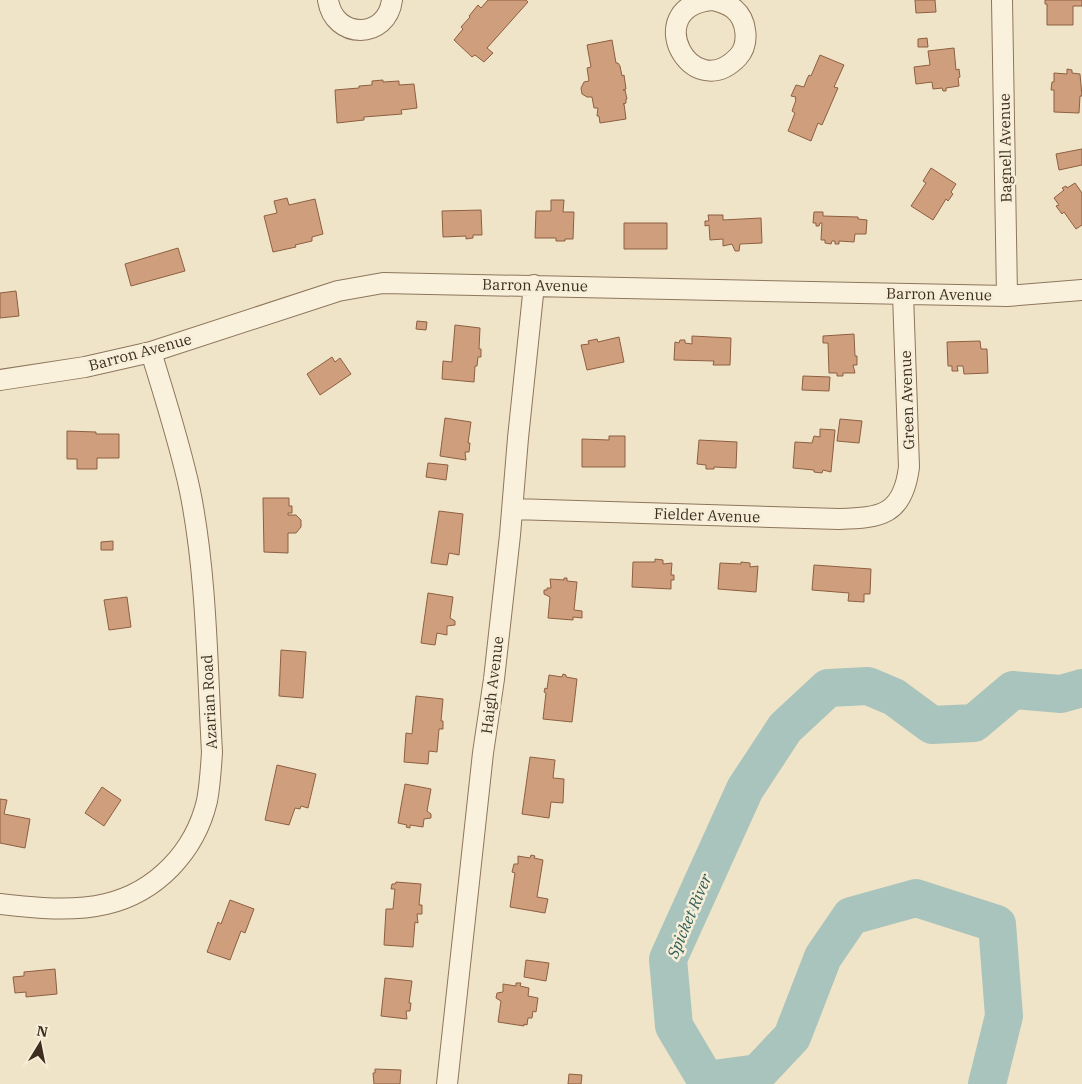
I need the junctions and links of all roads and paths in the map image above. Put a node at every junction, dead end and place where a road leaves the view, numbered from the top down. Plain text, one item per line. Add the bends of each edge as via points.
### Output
1 (328, 0) edge
2 (392, 0) edge
3 (1002, 0) edge
4 (534, 285) junction
5 (1082, 290) edge
6 (903, 294) junction
7 (1007, 296) junction
8 (151, 352) junction
9 (0, 380) edge
10 (896, 504) joint
11 (513, 509) junction
12 (0, 904) edge
13 (447, 1084) edge

1 - 2 street via 336,19 346,27 358,30 382,22
3 - 7 street, Bagnell Avenue
4 - 6 street, Barron Avenue
4 - 8 street, Barron Avenue via 383,283 347,289
4 - 11 street, Haigh Avenue
5 - 7 street, Barron Avenue
6 - 7 street, Barron Avenue
6 - 10 street, Green Avenue via 909,468 907,482
8 - 9 street, Barron Avenue via 85,367
8 - 12 street, Azarian Road via 190,491 204,593 212,752 207,801 188,848 172,867 130,895 106,904 82,907
10 - 11 street, Fielder Avenue via 884,514 869,519
11 - 13 street, Haigh Avenue

